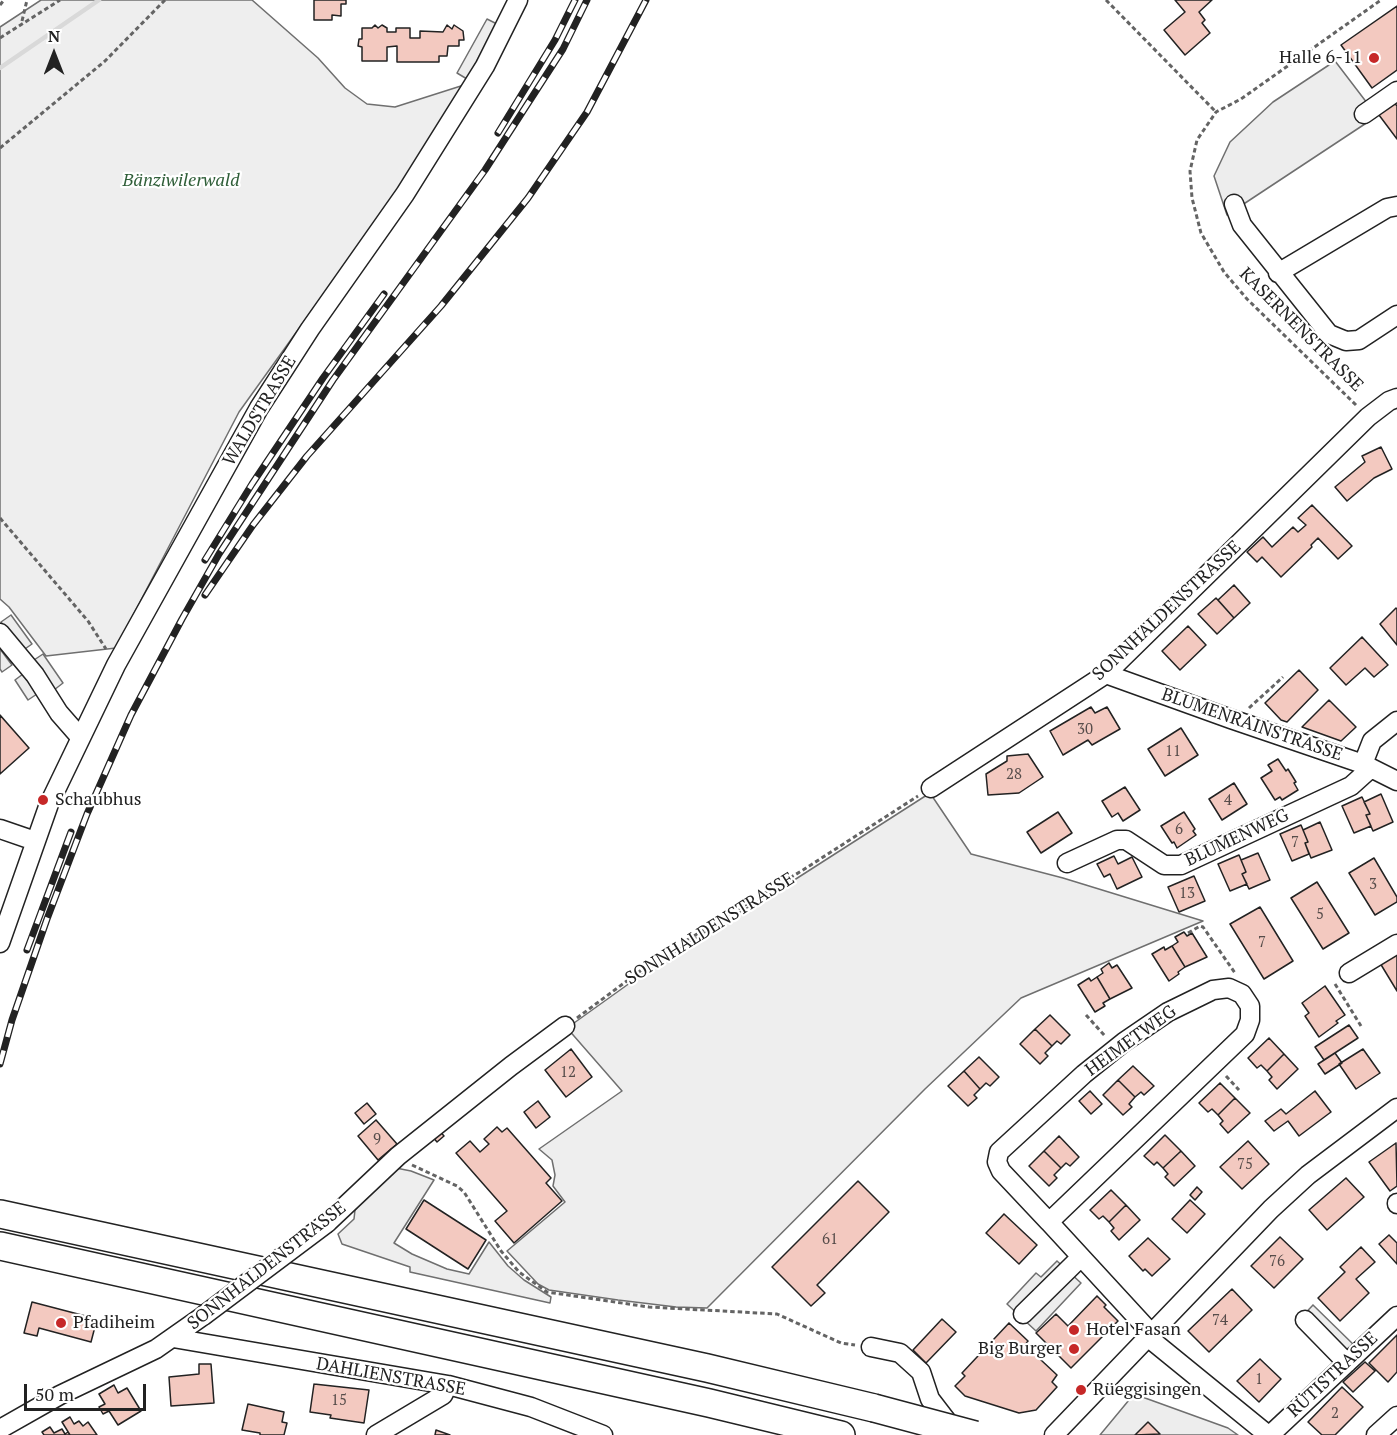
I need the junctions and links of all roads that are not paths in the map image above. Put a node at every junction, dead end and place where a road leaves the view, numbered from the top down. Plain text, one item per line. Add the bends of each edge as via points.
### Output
1 (518, 0) edge
2 (1397, 91) edge
3 (1364, 114) dead end
4 (1234, 204) dead end
5 (1397, 206) edge
6 (1278, 273) junction
7 (1397, 315) edge
8 (1394, 396) edge
9 (0, 633) edge
10 (1106, 674) junction
11 (1397, 721) edge
12 (80, 737) junction
13 (1367, 766) junction
14 (1397, 781) edge
15 (931, 788) road end
16 (0, 829) edge
17 (35, 841) junction
18 (1067, 863) dead end
19 (0, 943) edge
20 (1397, 944) edge
21 (1348, 973) road end
22 (566, 1026) road end
23 (1397, 1108) edge
24 (5, 1215) edge
25 (1049, 1222) junction
26 (1, 1246) edge
27 (1081, 1257) junction
28 (1023, 1314) dead end
29 (1397, 1316) edge
30 (1305, 1320) dead end
31 (1152, 1334) junction
32 (173, 1338) junction
33 (871, 1347) road end
34 (1347, 1363) junction
35 (448, 1385) junction
36 (1397, 1416) edge
37 (0, 1430) edge
38 (376, 1435) edge
39 (603, 1435) edge
40 (842, 1435) edge
41 (961, 1435) edge
42 (1054, 1435) edge
43 (1269, 1435) edge
44 (1376, 1435) edge

1 - 12 street, WALDSTRASSE via 485,66 411,184 260,408
2 - 3 street
4 - 6 street via 1242,225
5 - 6 street via 1387,208
6 - 7 street via 1329,334 1346,341 1359,340
8 - 10 street, SONNHALDENSTRASSE
9 - 12 street
10 - 13 street, BLUMENRAINSTRASSE
10 - 15 street, SONNHALDENSTRASSE
11 - 13 street via 1372,741
12 - 17 street, WALDSTRASSE
13 - 14 street, BLUMENRAINSTRASSE
13 - 18 street, BLUMENWEG via 1351,786 1181,866 1164,865 1126,840 1117,840
16 - 17 street
17 - 19 street
20 - 21 street
22 - 32 street, SONNHALDENSTRASSE, bridge via 398,1156 327,1223
23 - 31 street via 1308,1175 1271,1209
24 - 41 highway, bridge via 706,1368 874,1408
25 - 25 street, HEIMETWEG via 1245,1034 1250,1006 1242,994 1229,988 1213,990 1167,1012 1084,1074 999,1152 997,1162 1001,1171
25 - 27 street, HEIMETWEG
26 - 40 highway
27 - 28 street
27 - 31 street, HEIMETWEG
29 - 34 street, RÜTISTRASSE
30 - 34 street
31 - 42 street
31 - 43 street, RÜTISTRASSE via 1155,1343
32 - 35 street, DAHLIENSTRASSE
32 - 37 street, SONNHALDENSTRASSE
33 - 41 street via 900,1353 921,1372 930,1399
34 - 43 street, RÜTISTRASSE
35 - 38 street via 443,1395
35 - 39 street, DAHLIENSTRASSE via 531,1407
36 - 44 street

